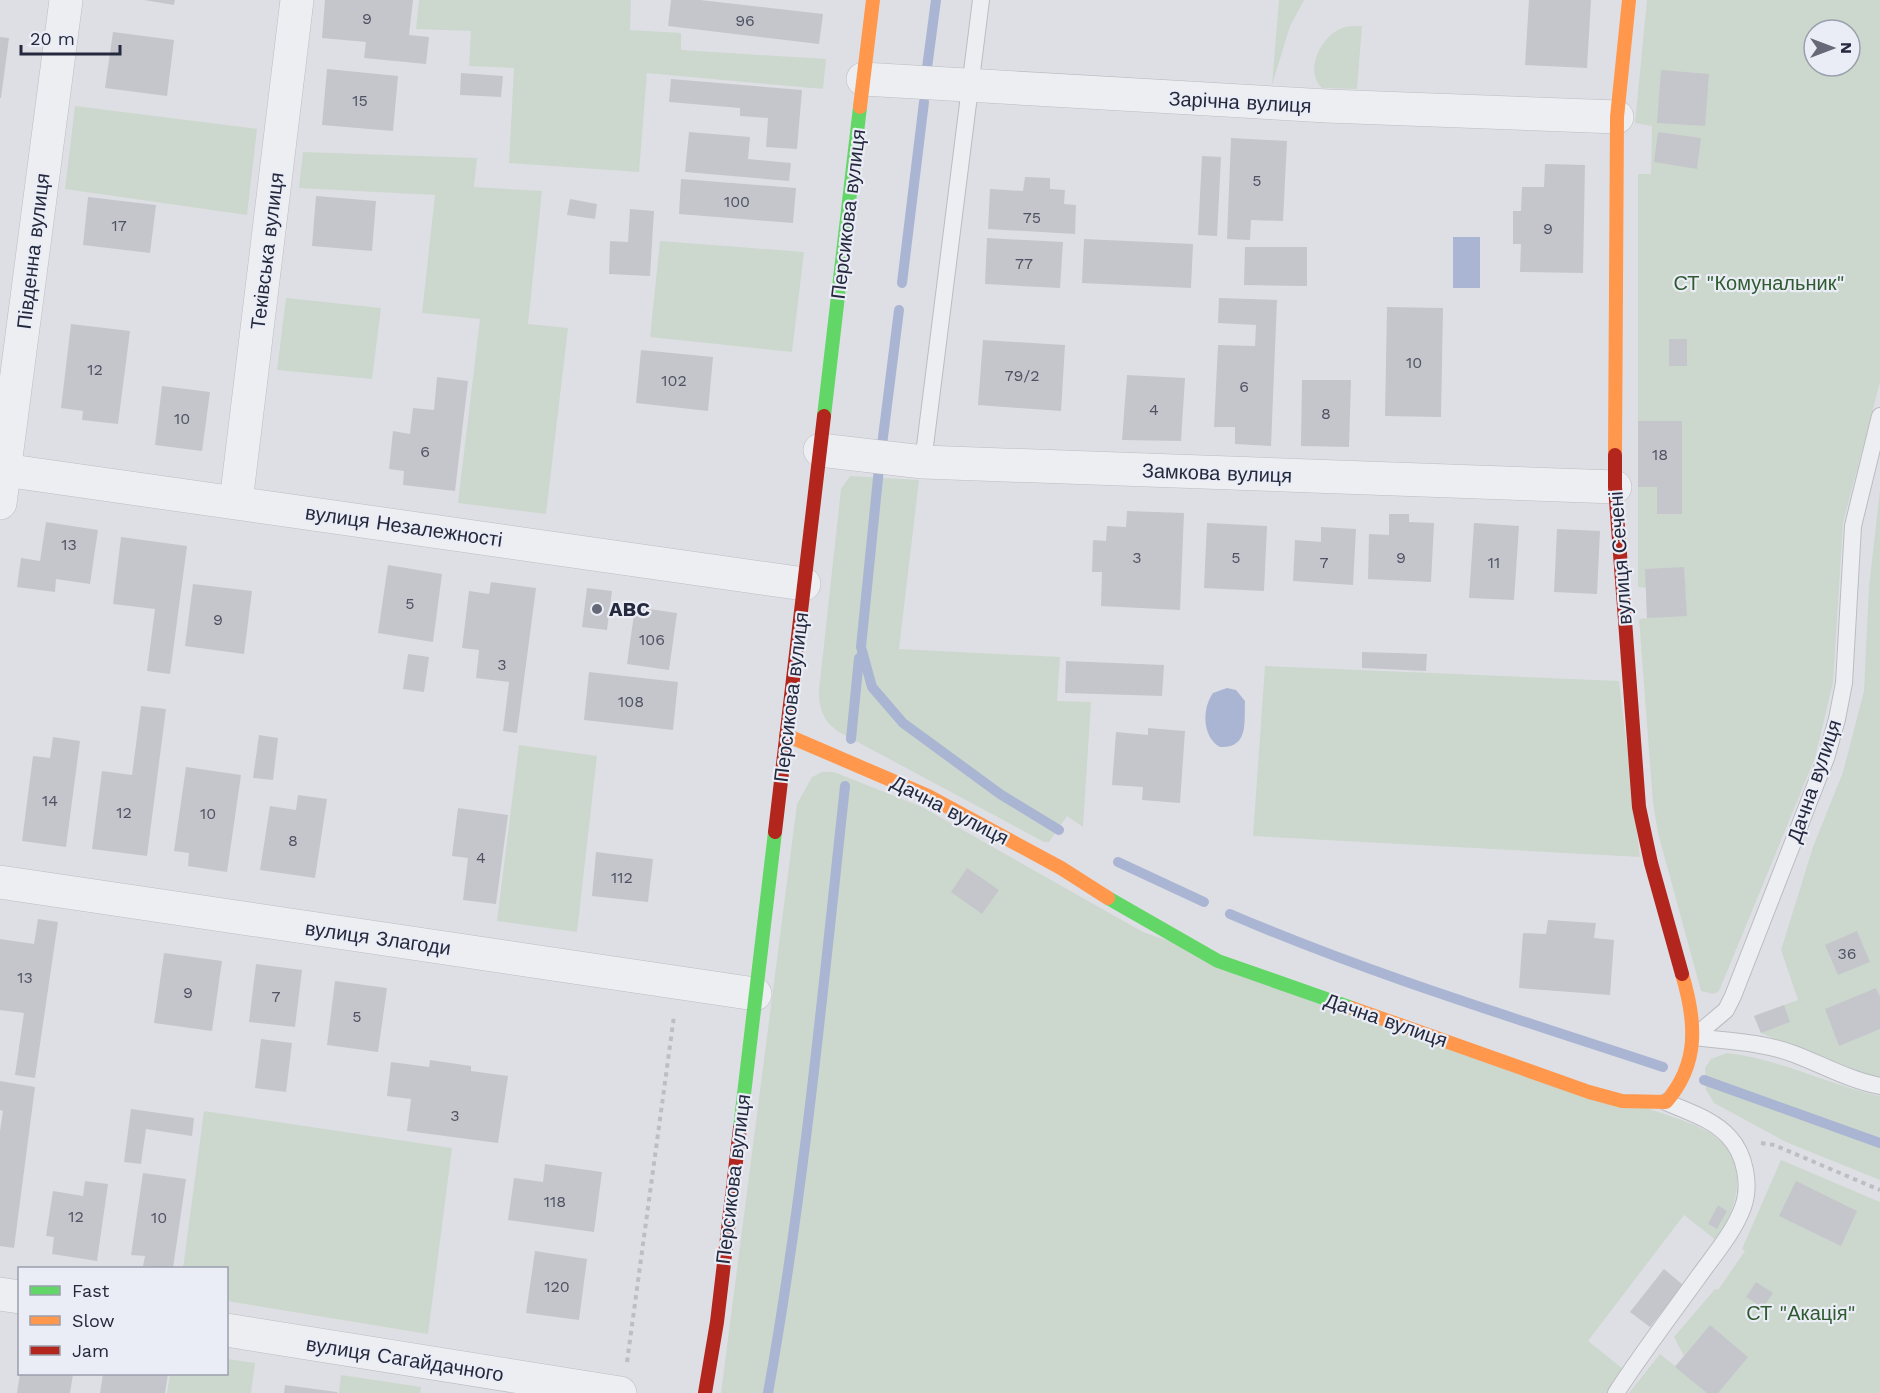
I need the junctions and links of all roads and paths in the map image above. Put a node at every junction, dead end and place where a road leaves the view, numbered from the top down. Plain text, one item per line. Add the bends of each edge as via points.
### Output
1 (66, 0) edge
2 (297, 0) edge
3 (873, 0) edge
4 (981, 0) edge
5 (1629, 0) edge
6 (863, 79) junction
7 (970, 86) junction
8 (1617, 117) junction
9 (1880, 416) edge
10 (820, 450) junction
11 (923, 462) junction
12 (4, 470) junction
13 (1615, 487) junction
14 (236, 502) junction
15 (0, 503) edge
16 (804, 584) junction
17 (786, 735) junction
18 (0, 882) edge
19 (679, 982) junction
20 (755, 994) junction
21 (1694, 1037) junction
22 (1880, 1086) edge
23 (1666, 1102) junction
24 (1731, 1138) junction
25 (1880, 1190) edge
26 (0, 1294) edge
27 (18, 1297) edge
28 (228, 1330) edge
29 (623, 1381) edge
30 (705, 1393) edge
31 (1616, 1393) edge

1 - 12 street, Південна вулиця
2 - 14 street, Теківська вулиця
3 - 6 street, Персикова вулиця
4 - 7 lane
5 - 8 street, вулиця Сечені
6 - 7 street, Зарічна вулиця
6 - 10 street, Персикова вулиця
7 - 8 street, Зарічна вулиця
7 - 11 lane
8 - 13 street, вулиця Сечені
9 - 21 lane, Дачна вулиця via 1853,526 1844,683 1834,729 1733,996 1726,1011
10 - 11 street, Замкова вулиця
10 - 16 street, Персикова вулиця
11 - 13 street, Замкова вулиця
12 - 14 street, вулиця Незалежності
12 - 15 street, Південна вулиця
13 - 21 street, вулиця Сечені via 1639,807 1690,1007
14 - 16 street, вулиця Незалежності
16 - 17 street, Персикова вулиця
17 - 20 street, Персикова вулиця
17 - 23 street, Дачна вулиця via 928,796 1061,868 1218,961 1589,1092 1622,1101
18 - 19 street, вулиця Злагоди
19 - 20 street, вулиця Злагоди
19 - 29 path
20 - 30 street, Персикова вулиця via 717,1322
21 - 22 lane via 1792,1053 1855,1080
21 - 23 street, вулиця Сечені via 1679,1088
23 - 24 lane, Дачна вулиця via 1714,1123
24 - 25 path via 1774,1145
24 - 31 lane, Дачна вулиця via 1746,1175 1743,1207 1723,1242
26 - 27 street
28 - 29 street, вулиця Сагайдачного

